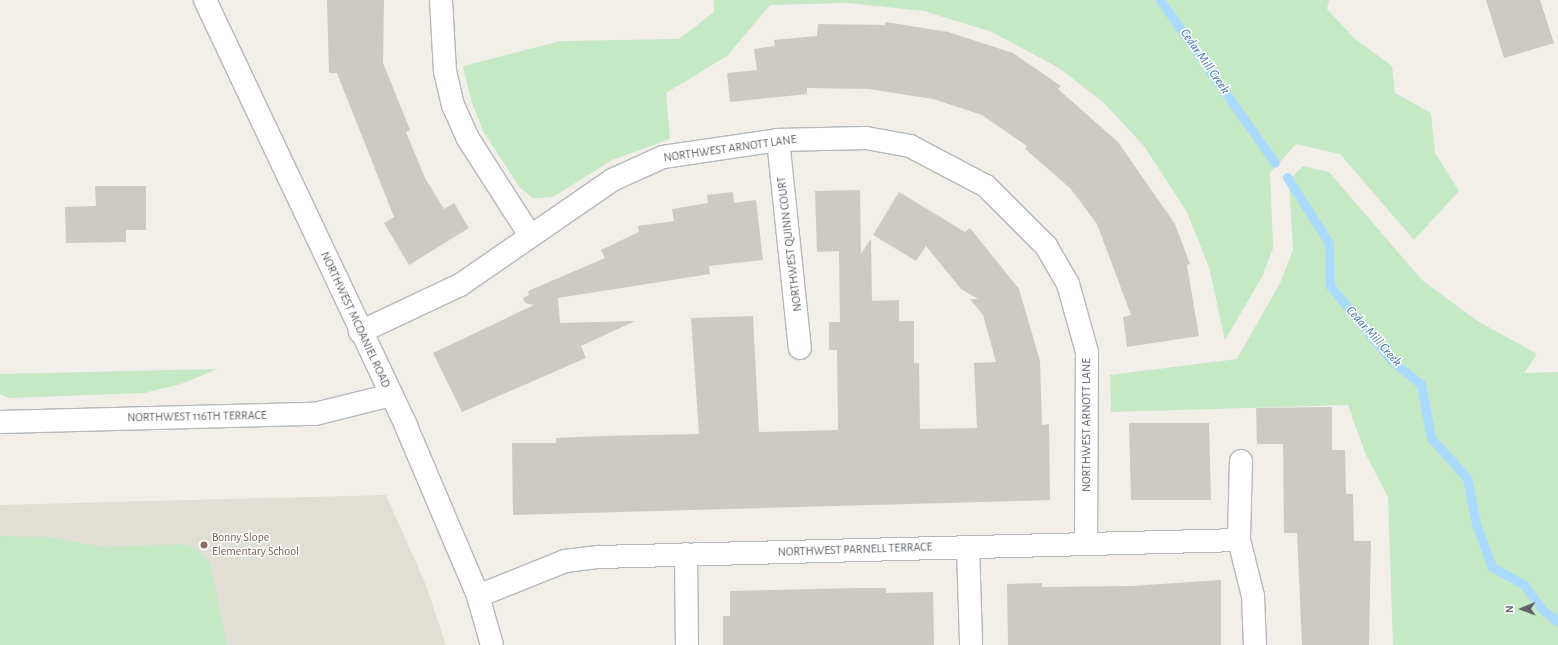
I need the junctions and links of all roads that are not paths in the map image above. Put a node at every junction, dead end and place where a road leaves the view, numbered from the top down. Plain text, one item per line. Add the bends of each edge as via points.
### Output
1 (205, 0) edge
2 (441, 0) edge
3 (778, 140) junction
4 (529, 234) junction
5 (360, 332) junction
6 (800, 348) dead end
7 (391, 395) junction
8 (0, 422) edge
9 (1241, 461) dead end
10 (1239, 540) junction
11 (1086, 543) junction
12 (968, 547) junction
13 (686, 554) junction
14 (478, 596) junction
15 (492, 645) edge
16 (687, 645) edge
17 (971, 645) edge
18 (1255, 645) edge

1 - 5 street, NORTHWEST MCDANIEL ROAD
2 - 4 street via 444,71 453,105 468,137
3 - 4 street, NORTHWEST ARNOTT LANE via 663,157 612,180
3 - 6 street, NORTHWEST QUINN COURT
3 - 11 street, NORTHWEST ARNOTT LANE via 866,138 910,146 986,186 1046,246 1068,284 1087,352
4 - 5 street, NORTHWEST ARNOTT LANE via 460,285
5 - 7 street, NORTHWEST MCDANIEL ROAD
7 - 8 street, NORTHWEST 116TH TERRACE via 314,414
7 - 14 street, NORTHWEST MCDANIEL ROAD
9 - 10 street
10 - 11 street, NORTHWEST PARNELL TERRACE
10 - 18 street via 1254,596
11 - 12 street, NORTHWEST PARNELL TERRACE
12 - 13 street, NORTHWEST PARNELL TERRACE
12 - 17 street
13 - 14 street, NORTHWEST PARNELL TERRACE via 565,561
13 - 16 street
14 - 15 street, NORTHWEST MCDANIEL ROAD

